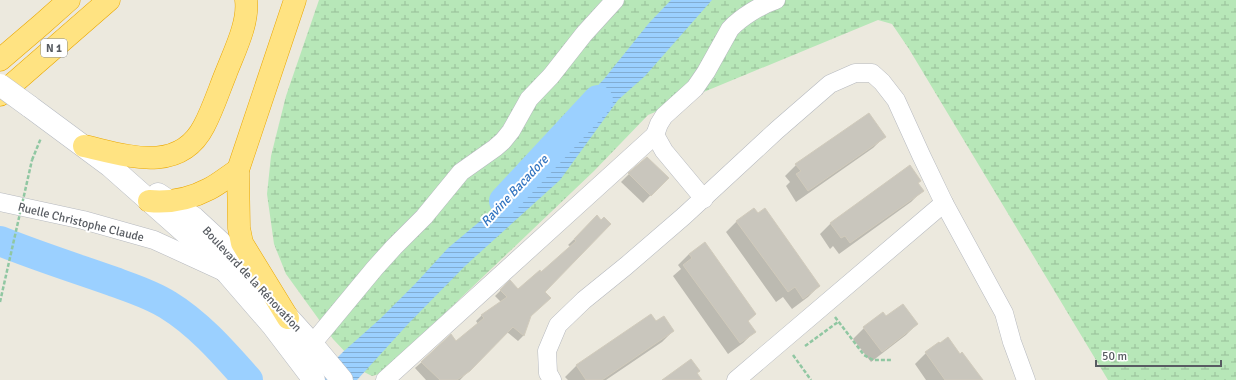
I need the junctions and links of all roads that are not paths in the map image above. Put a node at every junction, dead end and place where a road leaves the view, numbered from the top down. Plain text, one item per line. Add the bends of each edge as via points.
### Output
1 (55, 0) edge
2 (69, 0) edge
3 (109, 0) edge
4 (125, 0) edge
5 (246, 0) edge
6 (295, 0) edge
7 (616, 0) edge
8 (776, 0) edge
9 (42, 24) junction
10 (49, 52) junction
11 (0, 60) edge
12 (0, 85) edge
13 (0, 96) edge
14 (655, 135) junction
15 (84, 146) junction
16 (110, 166) junction
17 (238, 170) junction
18 (704, 199) junction
19 (149, 201) junction
20 (0, 202) edge
21 (171, 202) junction
22 (944, 203) junction
23 (228, 274) junction
24 (288, 318) junction
25 (314, 363) edge
26 (342, 380) edge
27 (385, 380) edge
28 (552, 380) edge
29 (736, 380) edge
30 (1026, 380) edge

1 - 9 highway
2 - 9 highway, N 1
3 - 10 highway, N 1
4 - 10 highway
5 - 15 highway via 244,22 239,38 204,128 194,141 173,156 150,159
6 - 17 highway
7 - 25 street via 529,99 504,140 460,172 424,217 375,268
8 - 14 street via 730,29 695,88 664,116
9 - 11 highway, N 1
10 - 13 highway, N 1
12 - 15 main road, Boulevard de la Rénovation, bridge
14 - 18 street via 664,151
14 - 27 street
15 - 16 main road, Boulevard de la Rénovation
16 - 19 main road, Boulevard de la Rénovation
16 - 21 main road, Boulevard de la Rénovation
17 - 21 highway via 210,189
17 - 24 highway via 239,228 242,243
18 - 22 street via 830,84 855,73 872,73 896,100
18 - 28 street via 558,325 547,351 548,373
19 - 21 highway
19 - 23 main road, Boulevard de la Rénovation via 205,250
20 - 23 street, Ruelle Christophe Claude via 83,220 154,240
21 - 24 main road, Boulevard de la Rénovation via 194,218 220,242
22 - 29 street
22 - 30 street via 1004,313
23 - 25 main road, Boulevard de la Rénovation via 273,326
24 - 25 main road, Boulevard de la Rénovation
25 - 26 main road, Boulevard de la Rénovation

